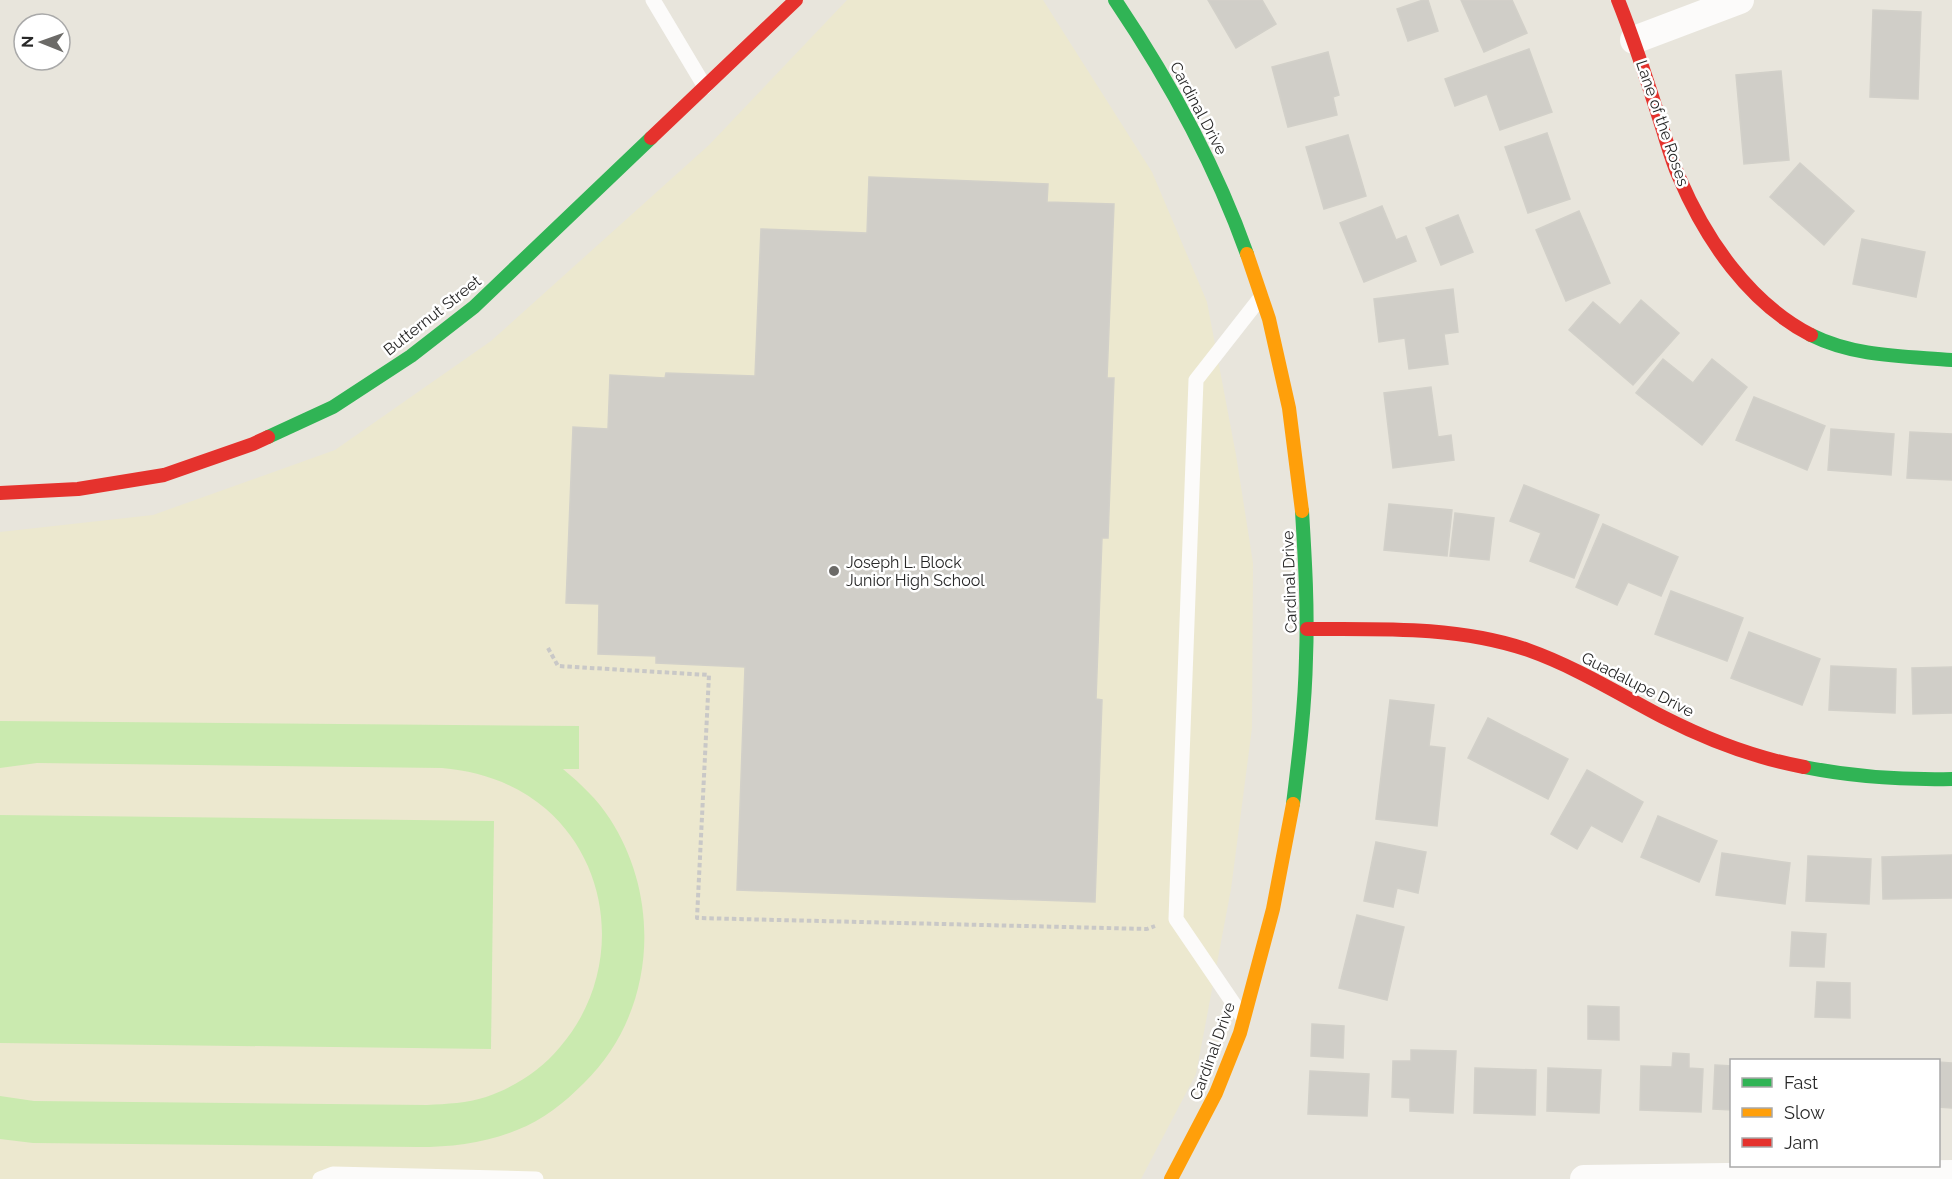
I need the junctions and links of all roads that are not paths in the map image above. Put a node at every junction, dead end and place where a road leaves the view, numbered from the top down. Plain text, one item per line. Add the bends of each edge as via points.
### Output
1 (653, 0) edge
2 (795, 0) edge
3 (1116, 0) edge
4 (1618, 0) edge
5 (1740, 0) edge
6 (1635, 40) junction
7 (705, 87) junction
8 (1261, 297) junction
9 (1952, 360) edge
10 (0, 493) edge
11 (1307, 629) junction
12 (1952, 779) edge
13 (1244, 1018) junction
14 (1952, 1174) edge
15 (364, 1177) edge
16 (320, 1179) edge
17 (536, 1179) edge
18 (1171, 1179) edge
19 (1584, 1179) edge

1 - 7 lane
2 - 7 street, Butternut Street
3 - 8 street, Cardinal Drive via 1212,167
4 - 6 street, Lane of the Roses
5 - 6 street, Lane of the Roses
6 - 9 street, Lane of the Roses via 1678,176 1722,256 1749,287 1774,311 1829,344 1864,353
7 - 10 street, Butternut Street via 474,308 411,356 333,407 253,444 164,475 78,489
8 - 11 street, Cardinal Drive via 1288,403 1301,486
8 - 13 lane via 1196,380 1176,919
11 - 12 street, Guadalupe Drive via 1429,631 1481,637 1566,666 1707,738 1765,758 1820,770 1888,778
11 - 13 street, Cardinal Drive via 1306,700 1287,845 1268,935
13 - 18 street, Cardinal Drive via 1210,1106
14 - 19 street
15 - 16 lane via 333,1174
15 - 17 lane

